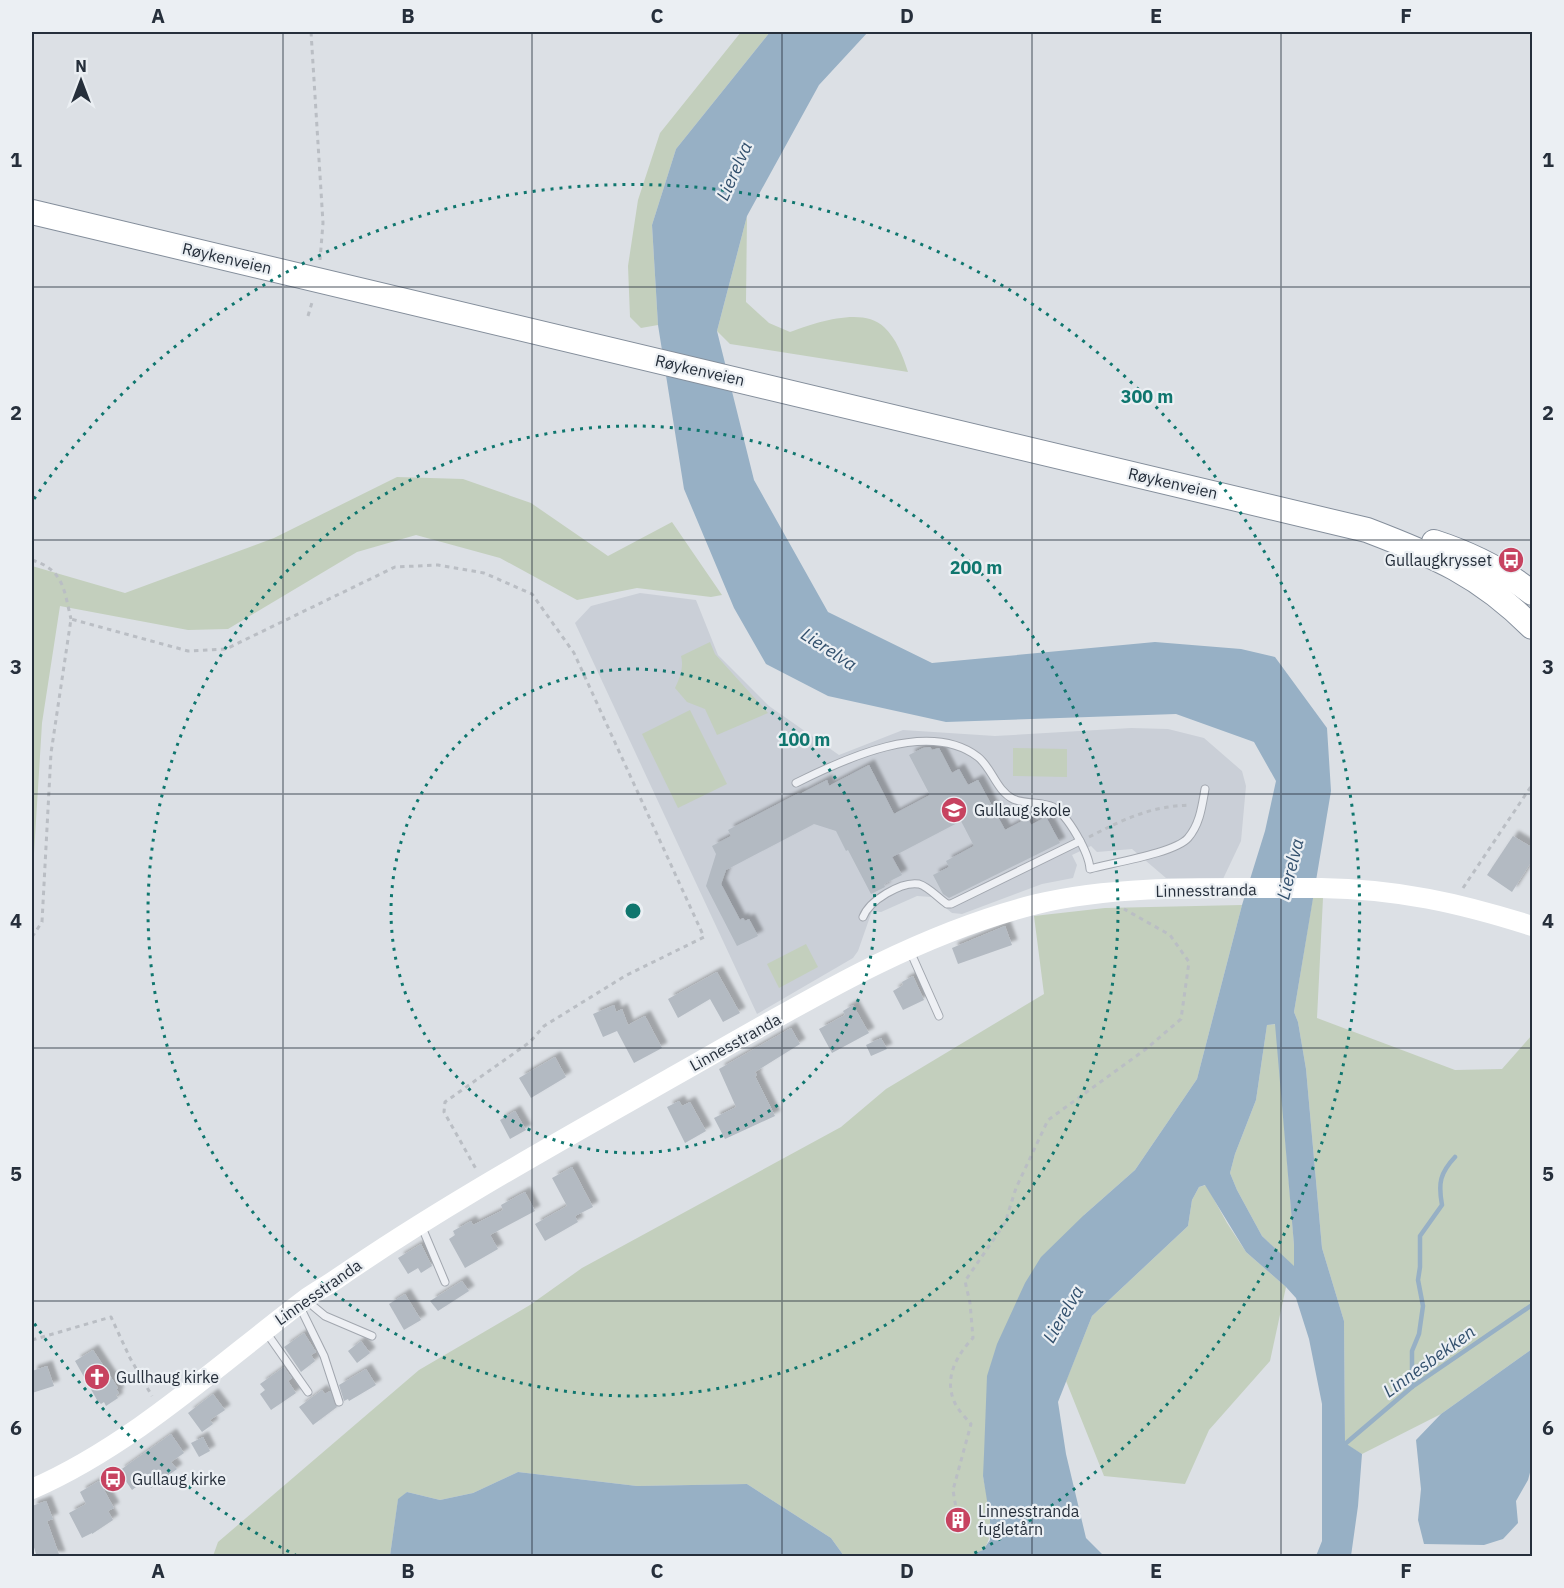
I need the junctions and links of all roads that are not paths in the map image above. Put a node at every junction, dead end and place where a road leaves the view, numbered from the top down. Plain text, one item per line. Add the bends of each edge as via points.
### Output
1 (32, 212) edge
2 (1367, 530) junction
3 (1533, 593) edge
4 (1533, 627) edge
5 (796, 783) dead end
6 (1205, 789) dead end
7 (1080, 842) junction
8 (863, 917) dead end
9 (1532, 924) edge
10 (909, 949) junction
11 (939, 1016) dead end
12 (420, 1223) junction
13 (445, 1282) dead end
14 (302, 1302) junction
15 (264, 1330) junction
16 (372, 1336) dead end
17 (308, 1392) dead end
18 (339, 1402) dead end
19 (32, 1489) edge

1 - 2 highway, Røykenveien
2 - 3 highway, Røykenveien via 1458,550 1481,559
2 - 4 highway, Røykenveien via 1456,567 1504,600
5 - 7 lane via 856,754 934,741 958,746 980,759 1003,792 1013,799 1052,807 1065,818
6 - 7 lane via 1192,833 1173,847 1090,869
7 - 8 lane via 951,904 918,884 902,886 874,903
9 - 10 street, Linnesstranda via 1457,903 1355,888 1112,892 1041,903 990,917
10 - 11 lane
10 - 12 street, Linnesstranda via 790,1011
12 - 13 lane
12 - 14 street, Linnesstranda
14 - 15 street, Linnesstranda
14 - 16 lane
14 - 18 lane
15 - 17 lane
15 - 19 street, Linnesstranda via 97,1454

